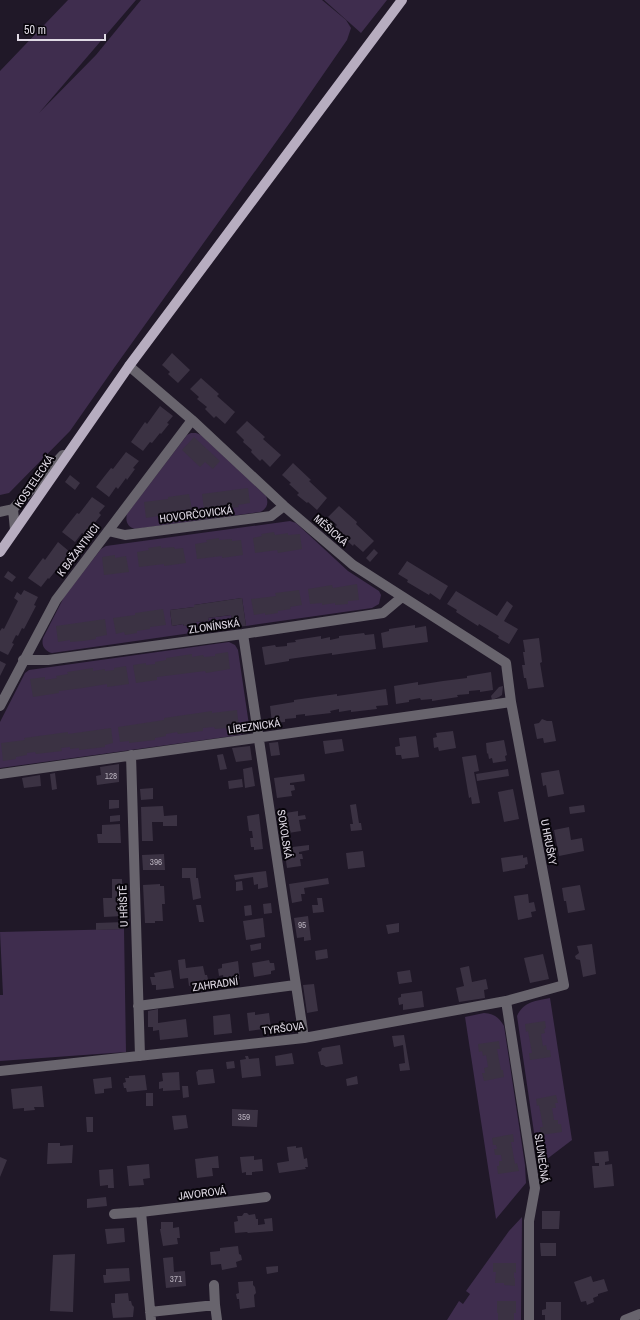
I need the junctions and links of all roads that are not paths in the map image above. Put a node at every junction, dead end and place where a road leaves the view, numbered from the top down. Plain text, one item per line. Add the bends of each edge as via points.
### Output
1 (402, 0) edge
2 (129, 366) junction
3 (192, 420) junction
4 (74, 444) junction
5 (284, 506) junction
6 (13, 509) junction
7 (0, 512) edge
8 (15, 530) junction
9 (108, 530) junction
10 (0, 552) edge
11 (402, 597) junction
12 (243, 634) junction
13 (23, 660) junction
14 (511, 702) junction
15 (0, 706) edge
16 (258, 737) junction
17 (130, 755) junction
18 (0, 774) edge
19 (295, 985) junction
20 (564, 985) joint
21 (506, 1000) junction
22 (138, 1006) junction
23 (304, 1038) junction
24 (140, 1056) junction
25 (0, 1071) edge
26 (266, 1197) dead end
27 (141, 1212) junction
28 (114, 1214) dead end
29 (214, 1285) dead end
30 (215, 1305) junction
31 (640, 1314) edge
32 (150, 1316) edge
33 (217, 1320) edge
34 (529, 1320) edge
35 (625, 1320) edge

1 - 2 main road, KOSTELECKÁ
2 - 3 street, MĚŠICKÁ
2 - 4 main road, KOSTELECKÁ
3 - 5 street, MĚŠICKÁ
3 - 9 street, K BAŽANTNICI
4 - 6 street
4 - 8 main road, KOSTELECKÁ
5 - 9 street, HOVORČOVICKÁ via 271,516 125,535
5 - 11 street, MĚŠICKÁ via 353,565
6 - 7 street
6 - 8 street
8 - 10 main road, KOSTELECKÁ
9 - 13 street, K BAŽANTNICI via 56,600
11 - 12 street, ZLONÍNSKÁ via 383,613
11 - 14 street, MĚŠICKÁ via 506,663
12 - 13 street, ZLONÍNSKÁ via 48,660
12 - 16 street, SOKOLSKÁ
13 - 15 street, K BAŽANTNICI
14 - 16 street, LÍBEZNICKÁ
14 - 20 street, U HRUŠKY
16 - 17 street, LÍBEZNICKÁ
16 - 19 street, SOKOLSKÁ
17 - 18 street, LÍBEZNICKÁ
17 - 22 street, U HŘIŠTĚ
19 - 22 street, ZAHRADNÍ
19 - 23 street, SOKOLSKÁ
20 - 21 street, TYRŠOVA
21 - 23 street, TYRŠOVA
21 - 34 street, SLUNEČNÁ via 535,1188 529,1222
22 - 24 street, U HŘIŠTĚ
23 - 24 street, TYRŠOVA
24 - 25 street, TYRŠOVA
26 - 27 street, JAVOROVÁ
27 - 28 street, JAVOROVÁ
27 - 32 street
29 - 30 street
30 - 32 street
30 - 33 street
31 - 35 street

